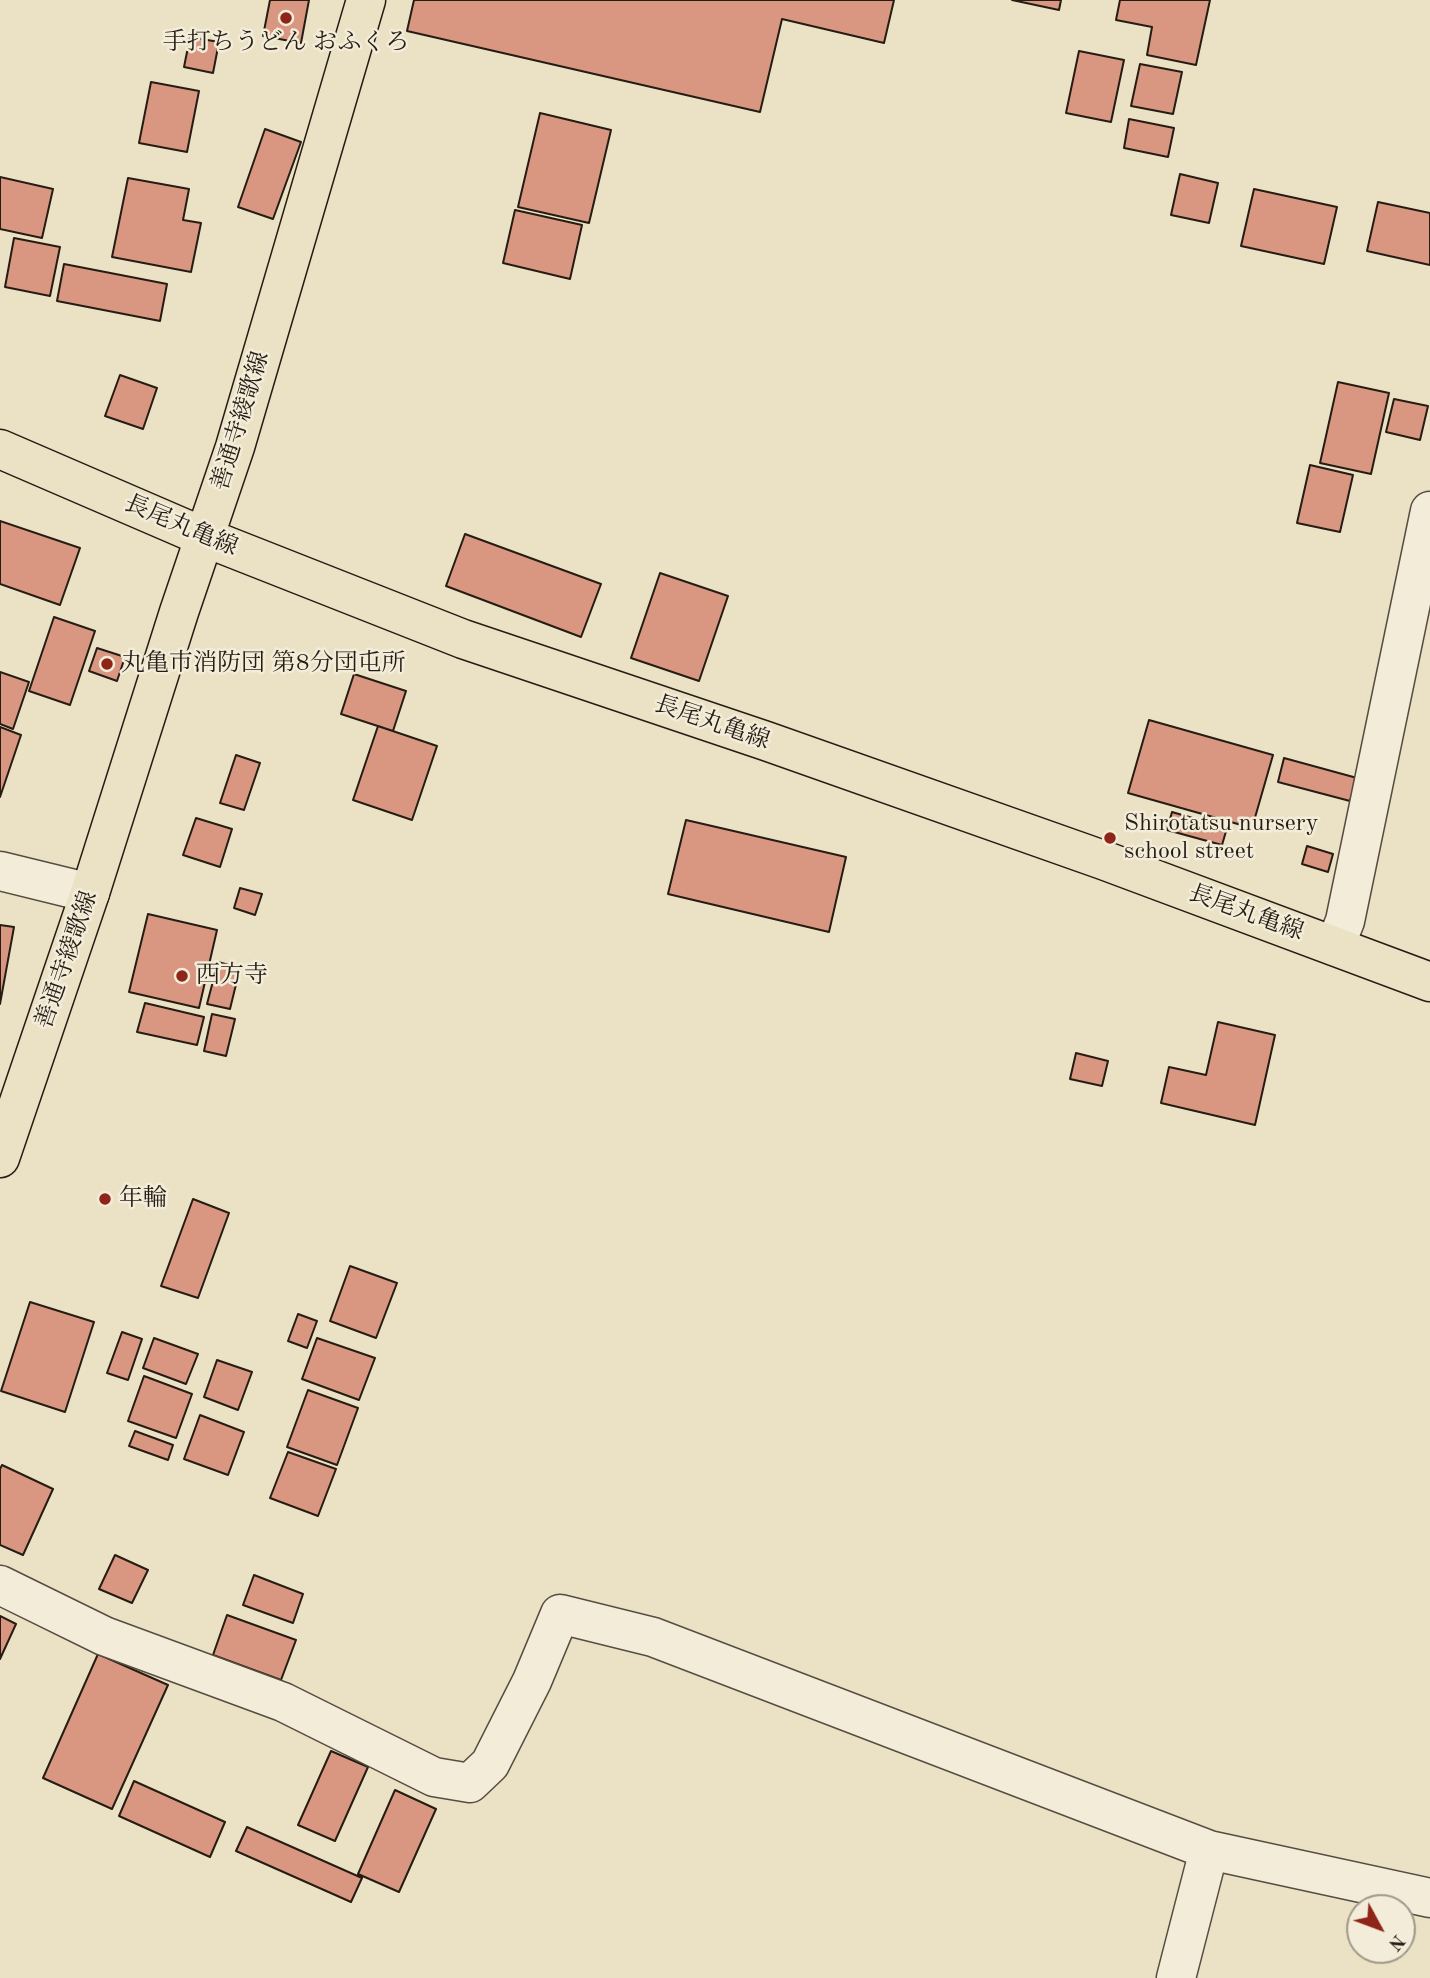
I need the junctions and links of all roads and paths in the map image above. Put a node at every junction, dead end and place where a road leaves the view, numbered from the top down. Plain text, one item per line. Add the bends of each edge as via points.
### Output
1 (366, 0) edge
2 (0, 449) edge
3 (1430, 511) edge
4 (204, 537) junction
5 (0, 871) edge
6 (90, 893) junction
7 (1335, 946) junction
8 (1430, 982) edge
9 (0, 1157) edge
10 (0, 1585) edge
11 (1209, 1850) junction
12 (1430, 1898) edge
13 (1176, 1978) edge

1 - 4 main road, 善通寺綾歌線 via 235,447
2 - 4 main road, 長尾丸亀線
3 - 7 street via 1345,921
4 - 6 main road, 善通寺綾歌線
4 - 7 main road, 長尾丸亀線 via 463,639 779,746
5 - 6 street
6 - 9 main road, 善通寺綾歌線
7 - 8 main road, 長尾丸亀線
10 - 11 street via 104,1636 283,1702 434,1777 470,1783 490,1764 560,1614 653,1637
11 - 12 street
11 - 13 street

